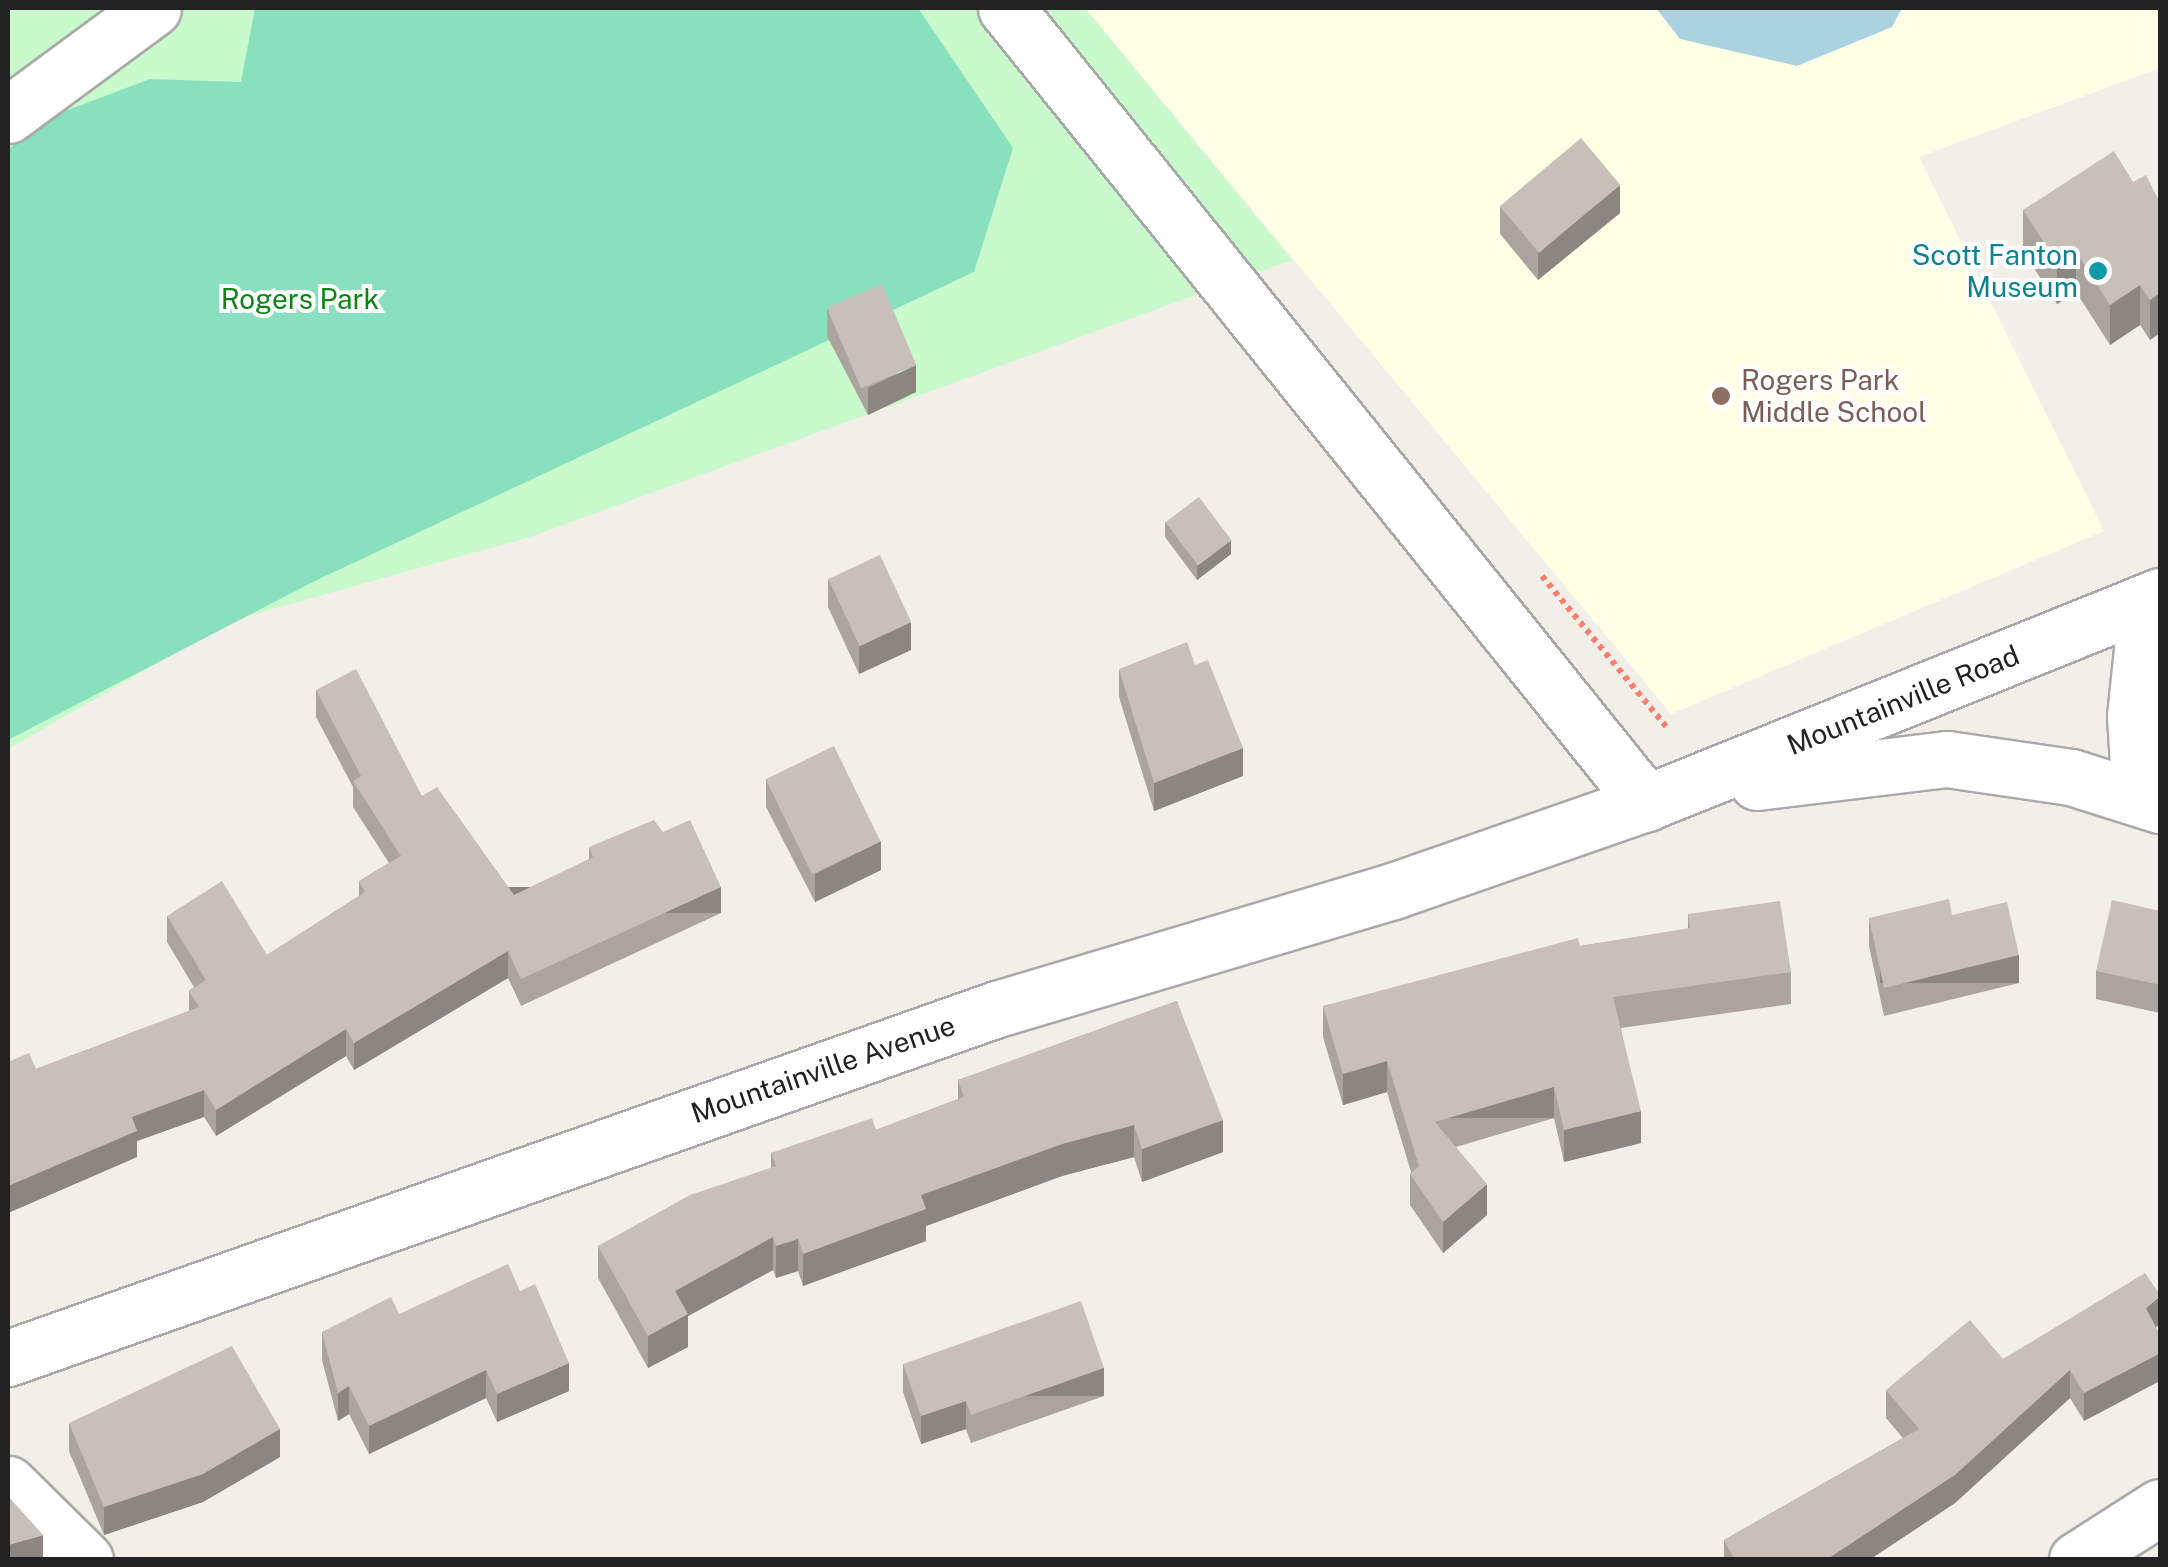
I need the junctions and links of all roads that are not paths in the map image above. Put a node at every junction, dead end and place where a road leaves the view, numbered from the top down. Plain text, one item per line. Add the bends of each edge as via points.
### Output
1 (153, 8) edge
2 (1006, 8) edge
3 (8, 115) edge
4 (2154, 599) edge
5 (2150, 800) edge
6 (1646, 803) junction
7 (8, 1358) edge
8 (8, 1484) edge
9 (2160, 1507) edge
10 (84, 1560) edge
11 (2077, 1560) edge

1 - 3 street
2 - 6 street
4 - 5 street via 2135,716
4 - 6 street, Mountainville Road
5 - 6 street via 1947,760 1806,772
6 - 7 street, Mountainville Avenue via 962,1022
8 - 10 street
9 - 11 street

